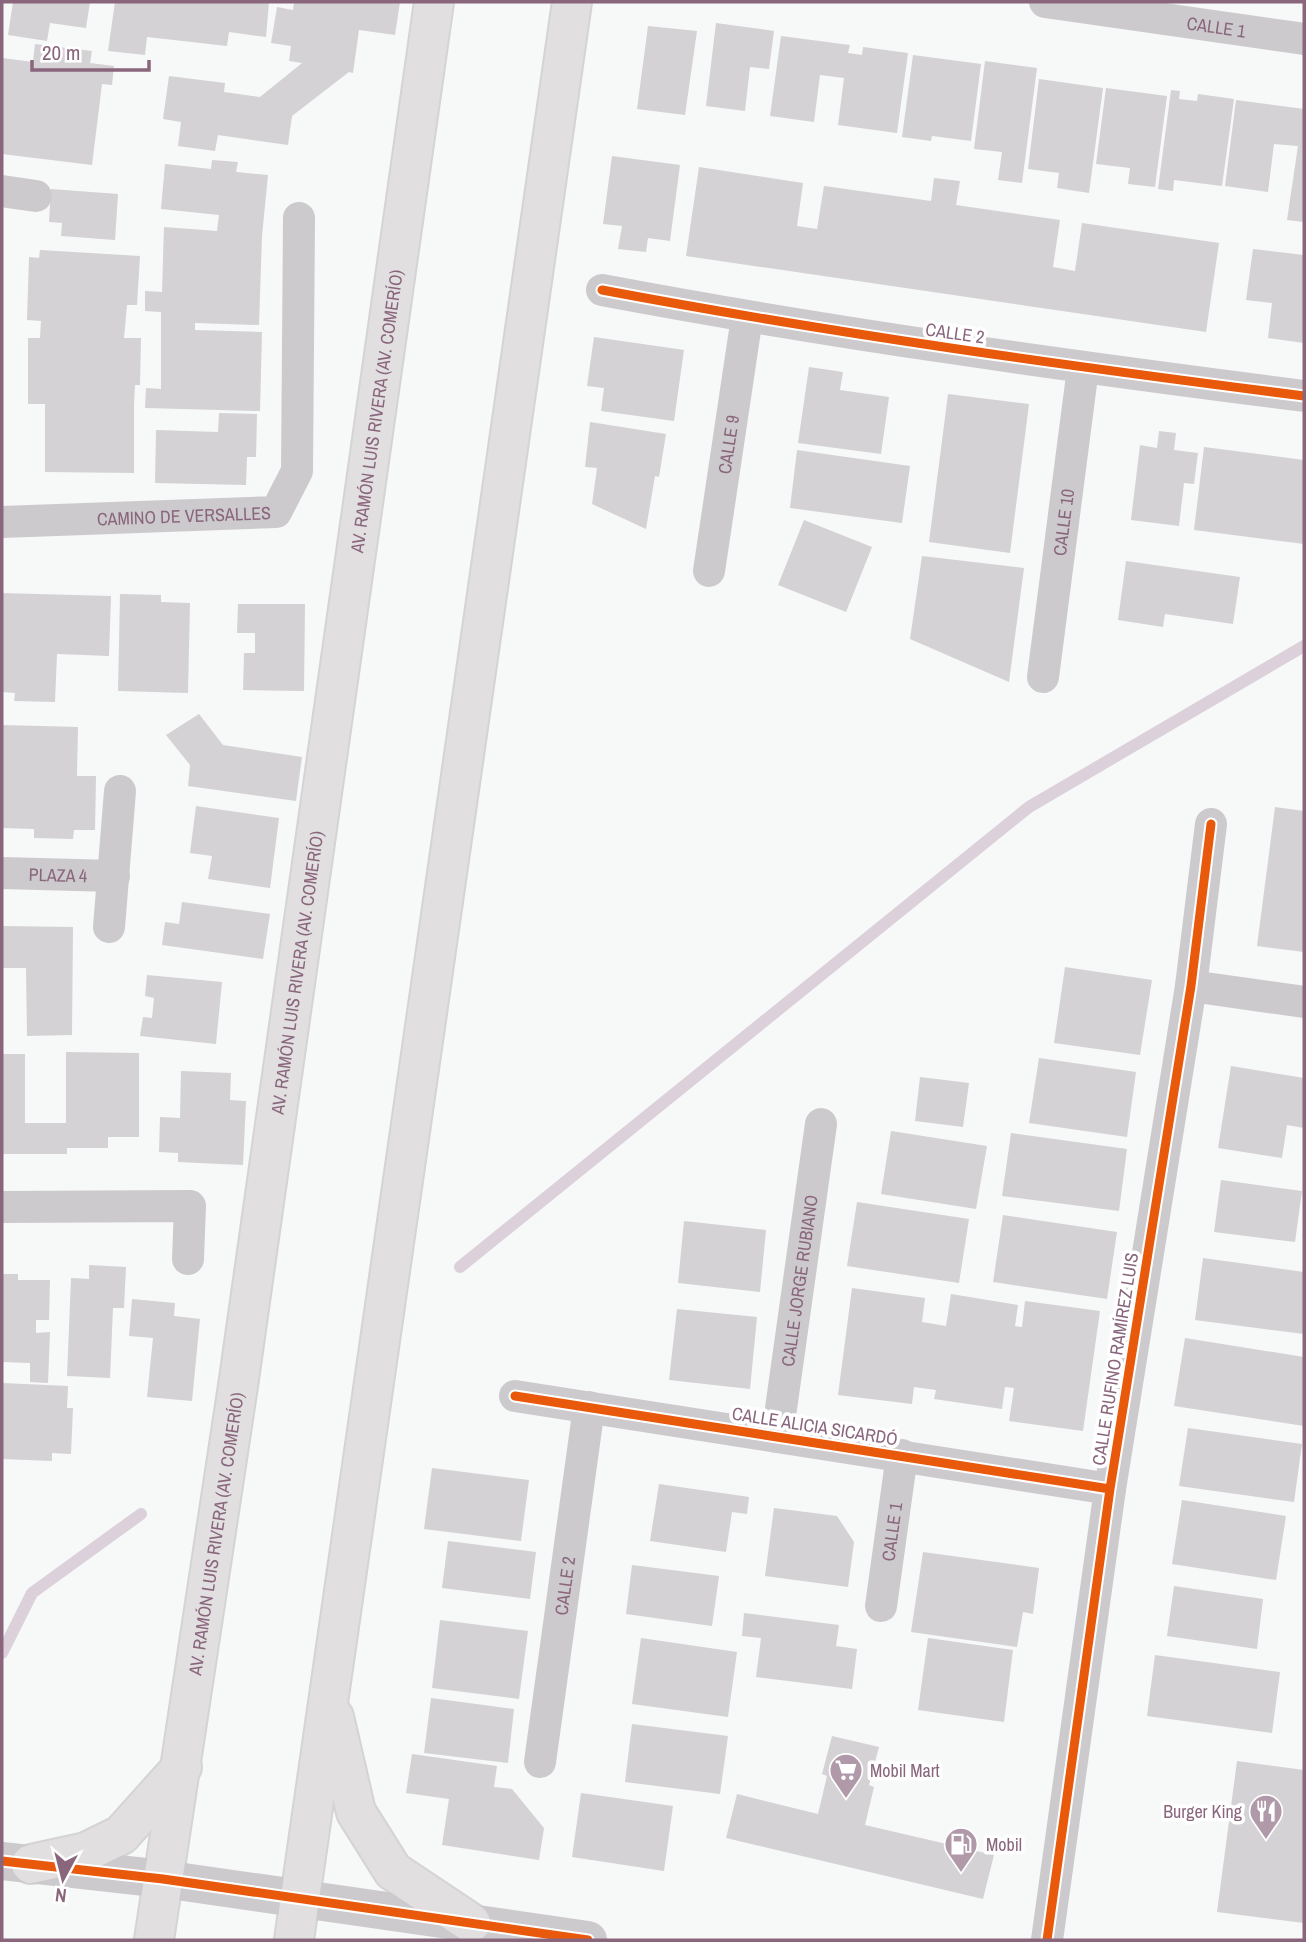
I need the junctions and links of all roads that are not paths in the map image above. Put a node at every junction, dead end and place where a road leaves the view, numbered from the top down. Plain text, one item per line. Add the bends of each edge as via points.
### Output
1 (434, 2) edge
2 (572, 2) edge
3 (1045, 2) edge
4 (1304, 39) edge
5 (2, 191) edge
6 (36, 195) dead end
7 (299, 218) dead end
8 (602, 290) dead end
9 (747, 317) junction
10 (1083, 368) junction
11 (1304, 396) edge
12 (2, 522) edge
13 (709, 571) dead end
14 (1043, 677) dead end
15 (120, 791) dead end
16 (1211, 824) dead end
17 (2, 873) edge
18 (114, 876) junction
19 (110, 927) dead end
20 (1191, 986) junction
21 (1304, 1002) edge
22 (821, 1124) dead end
23 (2, 1207) edge
24 (188, 1259) dead end
25 (515, 1396) dead end
26 (589, 1407) junction
27 (777, 1437) junction
28 (902, 1455) junction
29 (1110, 1489) junction
30 (881, 1606) dead end
31 (329, 1697) junction
32 (540, 1762) dead end
33 (182, 1767) junction
34 (16, 1863) edge
35 (163, 1879) junction
36 (300, 1899) junction
37 (471, 1923) junction
38 (154, 1940) edge
39 (294, 1940) edge
40 (588, 1940) edge
41 (1047, 1940) edge

1 - 33 main road, AV. RAMÓN LUIS RIVERA (AV. COMERÍO)
2 - 31 main road
3 - 4 street, CALLE 1
5 - 6 street
7 - 12 street, CAMINO DE VERSALLES via 297,471 276,512
8 - 9 street, CALLE 2
9 - 10 street, CALLE 2
9 - 13 street, CALLE 9
10 - 11 street, CALLE 2
10 - 14 street, CALLE 10
15 - 18 street, PLAZA 4
16 - 20 street, CALLE RUFINO RAMÍREZ LUIS
17 - 18 street, PLAZA 4
18 - 19 street, PLAZA 4
20 - 21 street
20 - 29 street, CALLE RUFINO RAMÍREZ LUIS
22 - 27 street, CALLE JORGE RUBIANO
23 - 24 street via 190,1206
25 - 26 street, CALLE ALICIA SICARDÓ
26 - 27 street, CALLE ALICIA SICARDÓ
26 - 32 street, CALLE 2
27 - 28 street, CALLE ALICIA SICARDÓ
28 - 29 street, CALLE ALICIA SICARDÓ
28 - 30 street, CALLE 1
29 - 41 street, CALLE RUFINO RAMÍREZ LUIS
31 - 36 main road
31 - 37 main road via 356,1812 393,1871
33 - 34 main road via 121,1835 86,1852
33 - 35 main road, AV. RAMÓN LUIS RIVERA (AV. COMERÍO)
34 - 35 street
35 - 36 street
35 - 38 main road, AV. RAMÓN LUIS RIVERA (AV. COMERÍO)
36 - 37 street
36 - 39 main road
37 - 40 street

